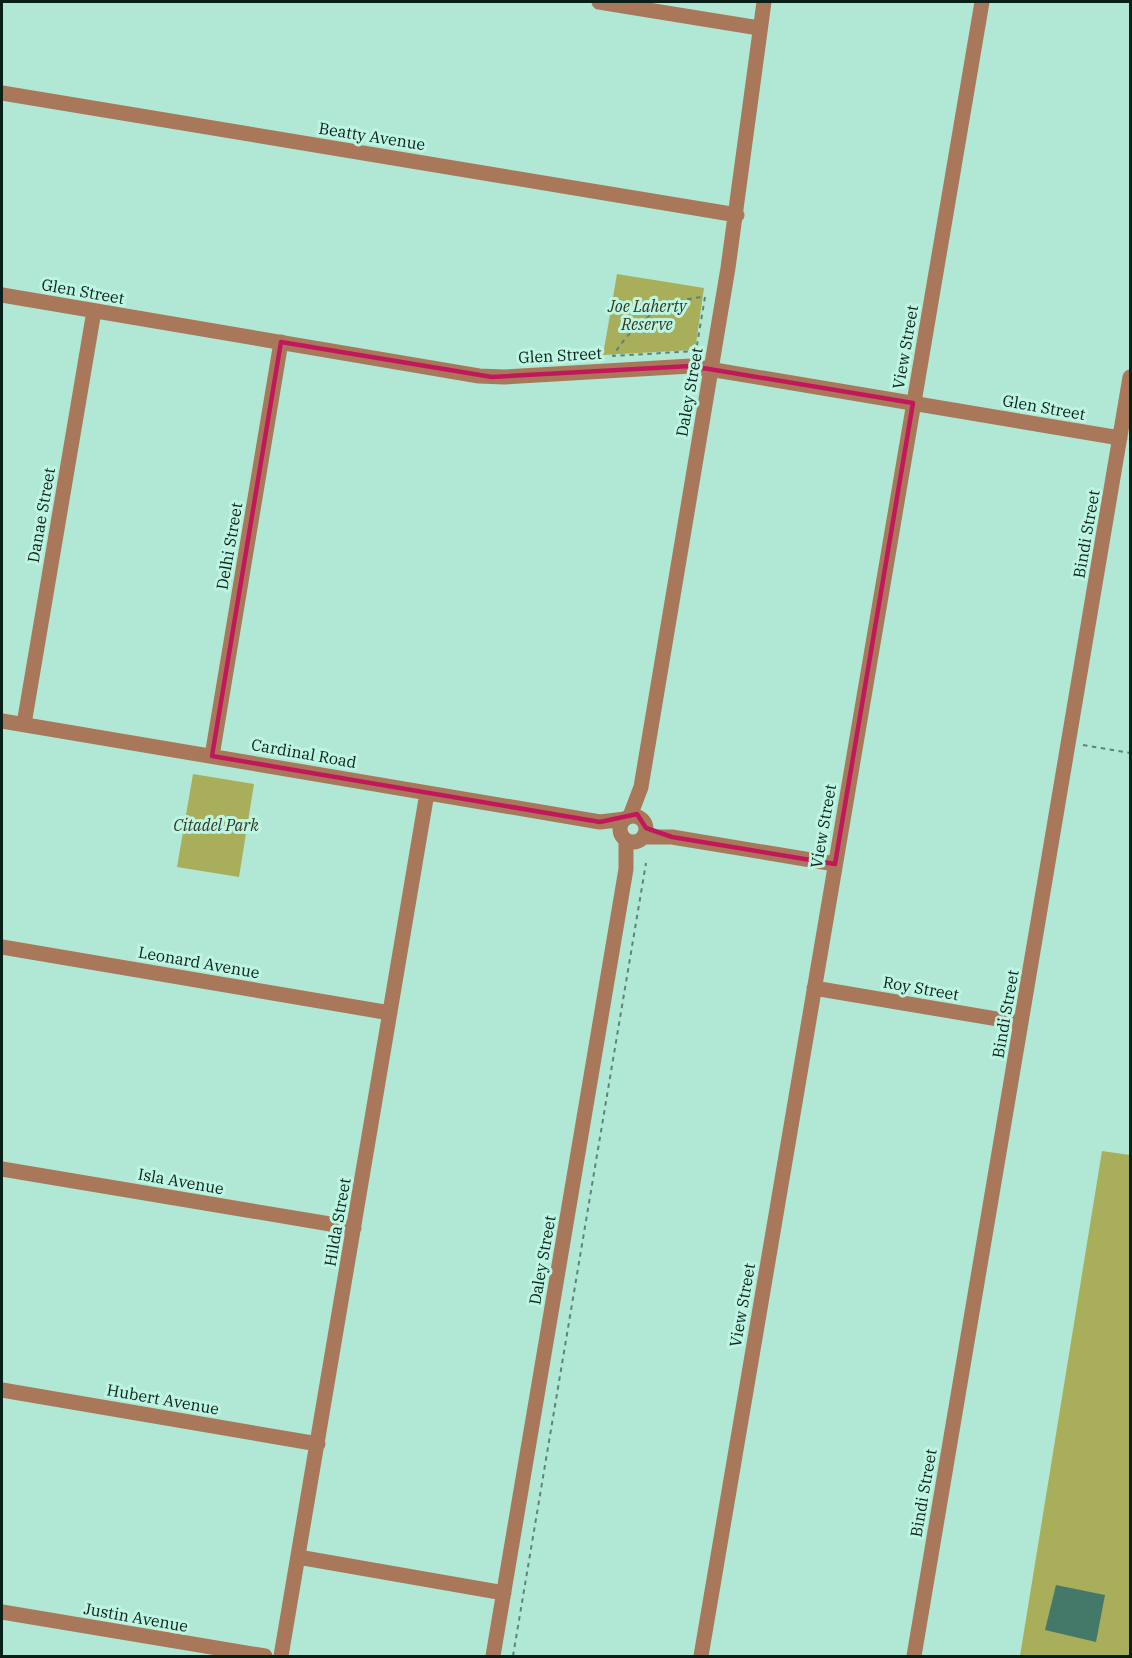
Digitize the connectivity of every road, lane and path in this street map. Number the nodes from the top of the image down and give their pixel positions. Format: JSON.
{"nodes":[{"id":1,"x":599,"y":2,"type":"edge"},
{"id":2,"x":764,"y":2,"type":"edge"},
{"id":3,"x":982,"y":2,"type":"edge"},
{"id":4,"x":759,"y":28,"type":"junction"},
{"id":5,"x":2,"y":93,"type":"edge"},
{"id":6,"x":737,"y":215,"type":"junction"},
{"id":7,"x":2,"y":295,"type":"edge"},
{"id":8,"x":705,"y":297,"type":"joint"},
{"id":9,"x":93,"y":311,"type":"junction"},
{"id":10,"x":282,"y":342,"type":"junction"},
{"id":11,"x":711,"y":368,"type":"junction"},
{"id":12,"x":1131,"y":376,"type":"edge"},
{"id":13,"x":913,"y":403,"type":"junction"},
{"id":14,"x":1120,"y":438,"type":"junction"},
{"id":15,"x":2,"y":721,"type":"edge"},
{"id":16,"x":24,"y":724,"type":"junction"},
{"id":17,"x":1069,"y":742,"type":"junction"},
{"id":18,"x":1131,"y":753,"type":"edge"},
{"id":19,"x":212,"y":756,"type":"junction"},
{"id":20,"x":427,"y":793,"type":"junction"},
{"id":21,"x":634,"y":829,"type":"junction"},
{"id":22,"x":646,"y":863,"type":"dead end"},
{"id":23,"x":835,"y":864,"type":"junction"},
{"id":24,"x":2,"y":947,"type":"edge"},
{"id":25,"x":814,"y":988,"type":"junction"},
{"id":26,"x":390,"y":1013,"type":"junction"},
{"id":27,"x":1021,"y":1023,"type":"junction"},
{"id":28,"x":2,"y":1169,"type":"edge"},
{"id":29,"x":354,"y":1228,"type":"junction"},
{"id":30,"x":2,"y":1390,"type":"edge"},
{"id":31,"x":318,"y":1443,"type":"junction"},
{"id":32,"x":298,"y":1557,"type":"junction"},
{"id":33,"x":504,"y":1593,"type":"junction"},
{"id":34,"x":2,"y":1612,"type":"edge"},
{"id":35,"x":265,"y":1656,"type":"edge"},
{"id":36,"x":281,"y":1656,"type":"edge"},
{"id":37,"x":493,"y":1656,"type":"edge"},
{"id":38,"x":513,"y":1656,"type":"edge"},
{"id":39,"x":701,"y":1656,"type":"edge"},
{"id":40,"x":914,"y":1656,"type":"edge"}],
"edges":[{"from":1,"to":4,"type":"street"},
{"from":2,"to":4,"type":"street","name":"Daley Street"},
{"from":3,"to":13,"type":"street","name":"View Street"},
{"from":4,"to":6,"type":"street","name":"Daley Street"},
{"from":5,"to":6,"type":"street","name":"Beatty Avenue"},
{"from":6,"to":11,"type":"street","name":"Daley Street"},
{"from":7,"to":9,"type":"street","name":"Glen Street"},
{"from":8,"to":8,"type":"path"},
{"from":9,"to":10,"type":"street","name":"Glen Street"},
{"from":9,"to":16,"type":"street","name":"Danae Street"},
{"from":10,"to":11,"type":"street","name":"Glen Street"},
{"from":10,"to":19,"type":"street","name":"Delhi Street"},
{"from":11,"to":13,"type":"street","name":"Glen Street"},
{"from":11,"to":21,"type":"street","name":"Daley Street"},
{"from":12,"to":14,"type":"street","name":"Bindi Street"},
{"from":13,"to":14,"type":"street","name":"Glen Street"},
{"from":13,"to":23,"type":"street","name":"View Street"},
{"from":14,"to":17,"type":"street","name":"Bindi Street"},
{"from":15,"to":16,"type":"street","name":"Cardinal Road"},
{"from":16,"to":19,"type":"street","name":"Cardinal Road"},
{"from":17,"to":18,"type":"path"},
{"from":17,"to":27,"type":"street","name":"Bindi Street"},
{"from":19,"to":20,"type":"street","name":"Cardinal Road"},
{"from":20,"to":21,"type":"street","name":"Cardinal Road"},
{"from":20,"to":26,"type":"street","name":"Hilda Street"},
{"from":21,"to":23,"type":"street","name":"Cardinal Road"},
{"from":21,"to":33,"type":"street","name":"Daley Street"},
{"from":22,"to":38,"type":"path"},
{"from":23,"to":25,"type":"street","name":"View Street"},
{"from":24,"to":26,"type":"street","name":"Leonard Avenue"},
{"from":25,"to":27,"type":"street","name":"Roy Street"},
{"from":25,"to":39,"type":"street","name":"View Street"},
{"from":26,"to":29,"type":"street","name":"Hilda Street"},
{"from":27,"to":40,"type":"street","name":"Bindi Street"},
{"from":28,"to":29,"type":"street","name":"Isla Avenue"},
{"from":29,"to":31,"type":"street","name":"Hilda Street"},
{"from":30,"to":31,"type":"street","name":"Hubert Avenue"},
{"from":31,"to":32,"type":"street","name":"Hilda Street"},
{"from":32,"to":33,"type":"street"},
{"from":32,"to":36,"type":"street","name":"Hilda Street"},
{"from":33,"to":37,"type":"street","name":"Daley Street"},
{"from":34,"to":35,"type":"street","name":"Justin Avenue"}]}
